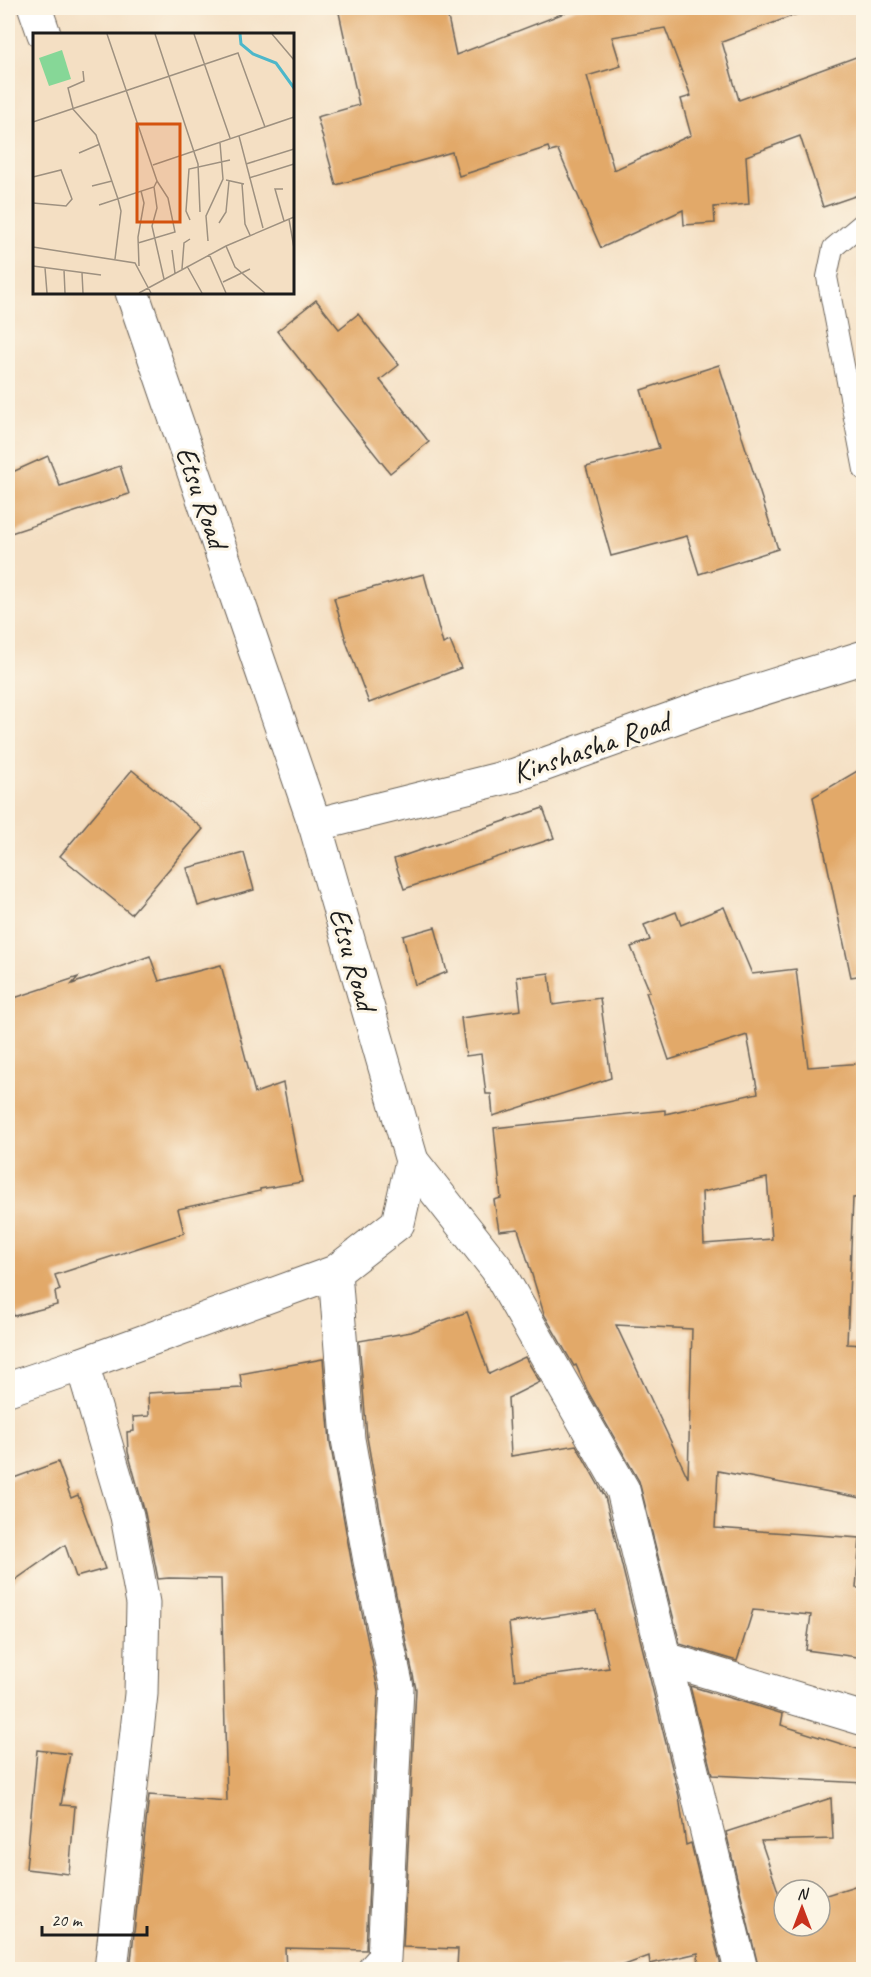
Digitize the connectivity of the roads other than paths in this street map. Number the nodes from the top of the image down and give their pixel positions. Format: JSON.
{"nodes":[{"id":1,"x":35,"y":8,"type":"edge"},
{"id":2,"x":44,"y":33,"type":"edge"},
{"id":3,"x":864,"y":222,"type":"edge"},
{"id":4,"x":133,"y":294,"type":"edge"},
{"id":5,"x":864,"y":470,"type":"edge"},
{"id":6,"x":864,"y":657,"type":"edge"},
{"id":7,"x":315,"y":825,"type":"junction"},
{"id":8,"x":412,"y":1161,"type":"junction"},
{"id":9,"x":335,"y":1272,"type":"junction"},
{"id":10,"x":82,"y":1364,"type":"junction"},
{"id":11,"x":8,"y":1389,"type":"edge"},
{"id":12,"x":666,"y":1659,"type":"junction"},
{"id":13,"x":864,"y":1719,"type":"edge"},
{"id":14,"x":111,"y":1970,"type":"edge"},
{"id":15,"x":374,"y":1970,"type":"edge"},
{"id":16,"x":741,"y":1970,"type":"edge"}],
"edges":[{"from":1,"to":2,"type":"street"},
{"from":3,"to":5,"type":"lane"},
{"from":4,"to":7,"type":"street","name":"Etsu Road"},
{"from":6,"to":7,"type":"street","name":"Kinshasha Road"},
{"from":7,"to":8,"type":"street","name":"Etsu Road"},
{"from":8,"to":9,"type":"street","name":"Etsu Road"},
{"from":8,"to":12,"type":"street"},
{"from":9,"to":10,"type":"street","name":"Etsu Road"},
{"from":9,"to":15,"type":"street"},
{"from":10,"to":11,"type":"street","name":"Etsu Road"},
{"from":10,"to":14,"type":"street"},
{"from":12,"to":13,"type":"street"},
{"from":12,"to":16,"type":"street"}]}
